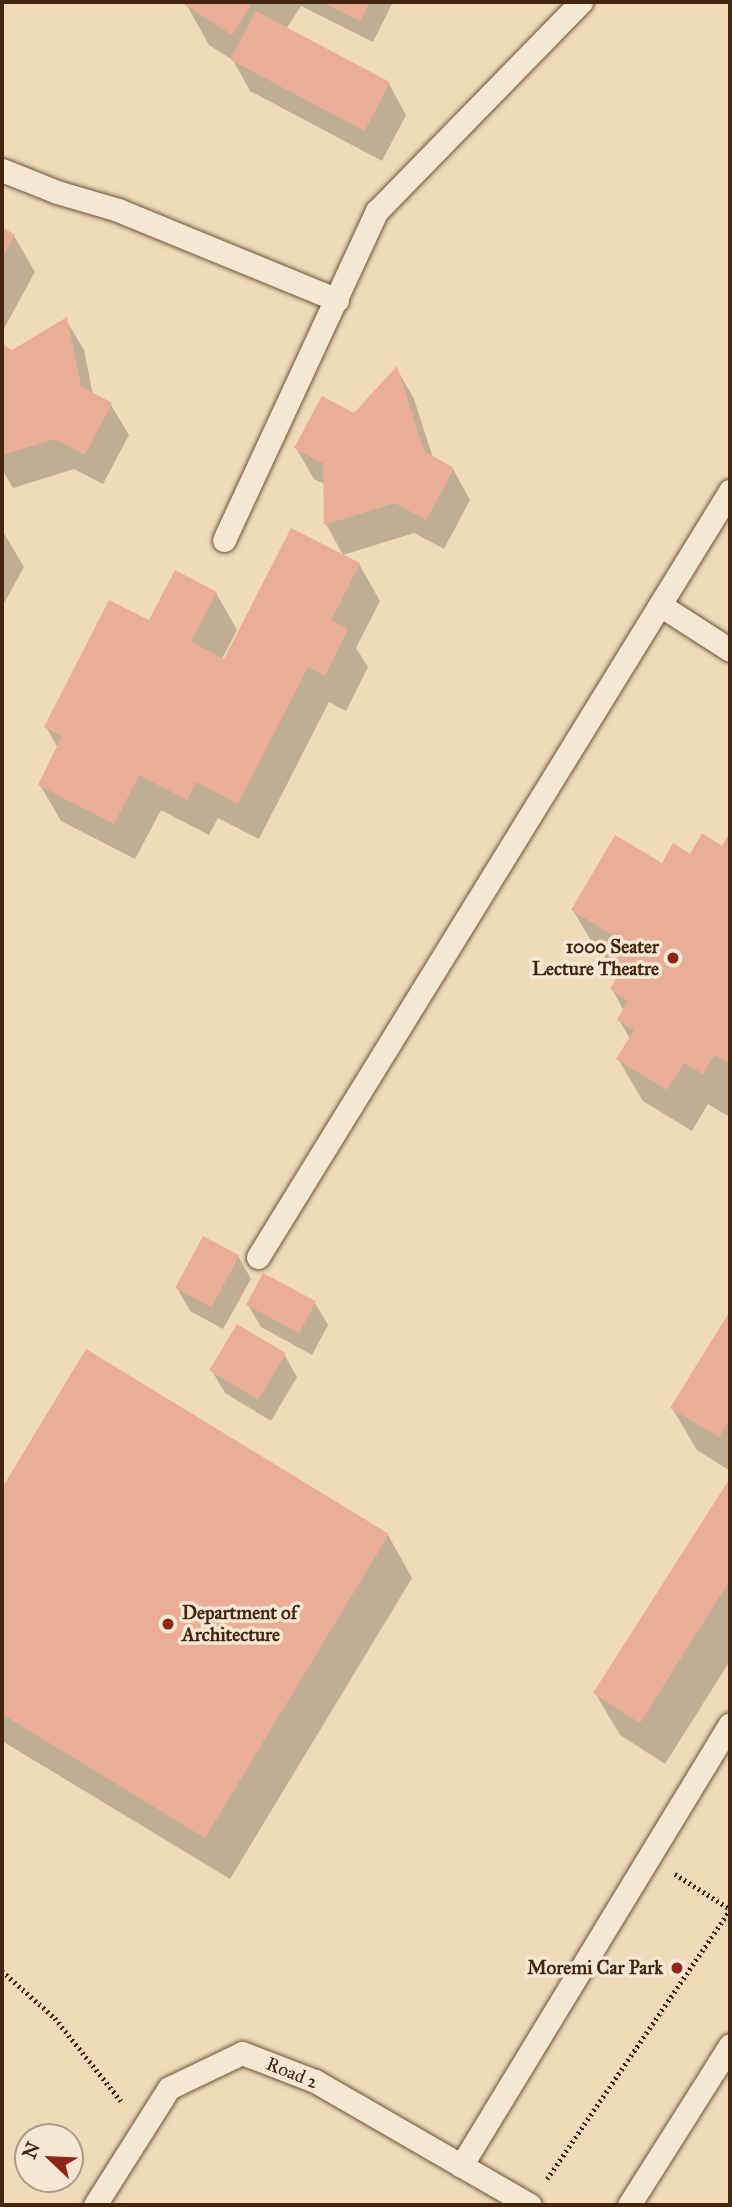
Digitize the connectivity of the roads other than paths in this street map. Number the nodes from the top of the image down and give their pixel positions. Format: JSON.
{"nodes":[{"id":1,"x":581,"y":2,"type":"edge"},
{"id":2,"x":2,"y":170,"type":"edge"},
{"id":3,"x":337,"y":300,"type":"junction"},
{"id":4,"x":730,"y":491,"type":"edge"},
{"id":5,"x":224,"y":540,"type":"dead end"},
{"id":6,"x":660,"y":605,"type":"junction"},
{"id":7,"x":730,"y":650,"type":"edge"},
{"id":8,"x":258,"y":1257,"type":"dead end"},
{"id":9,"x":730,"y":1724,"type":"edge"},
{"id":10,"x":730,"y":2045,"type":"edge"},
{"id":11,"x":461,"y":2166,"type":"junction"},
{"id":12,"x":95,"y":2205,"type":"edge"},
{"id":13,"x":530,"y":2205,"type":"edge"},
{"id":14,"x":629,"y":2205,"type":"edge"}],
"edges":[{"from":1,"to":3,"type":"lane"},
{"from":2,"to":3,"type":"lane"},
{"from":3,"to":5,"type":"lane"},
{"from":4,"to":6,"type":"lane"},
{"from":6,"to":7,"type":"lane"},
{"from":6,"to":8,"type":"lane"},
{"from":9,"to":11,"type":"lane"},
{"from":10,"to":14,"type":"lane"},
{"from":11,"to":12,"type":"lane","name":"Road 2"},
{"from":11,"to":13,"type":"lane","name":"Road 2"}]}
